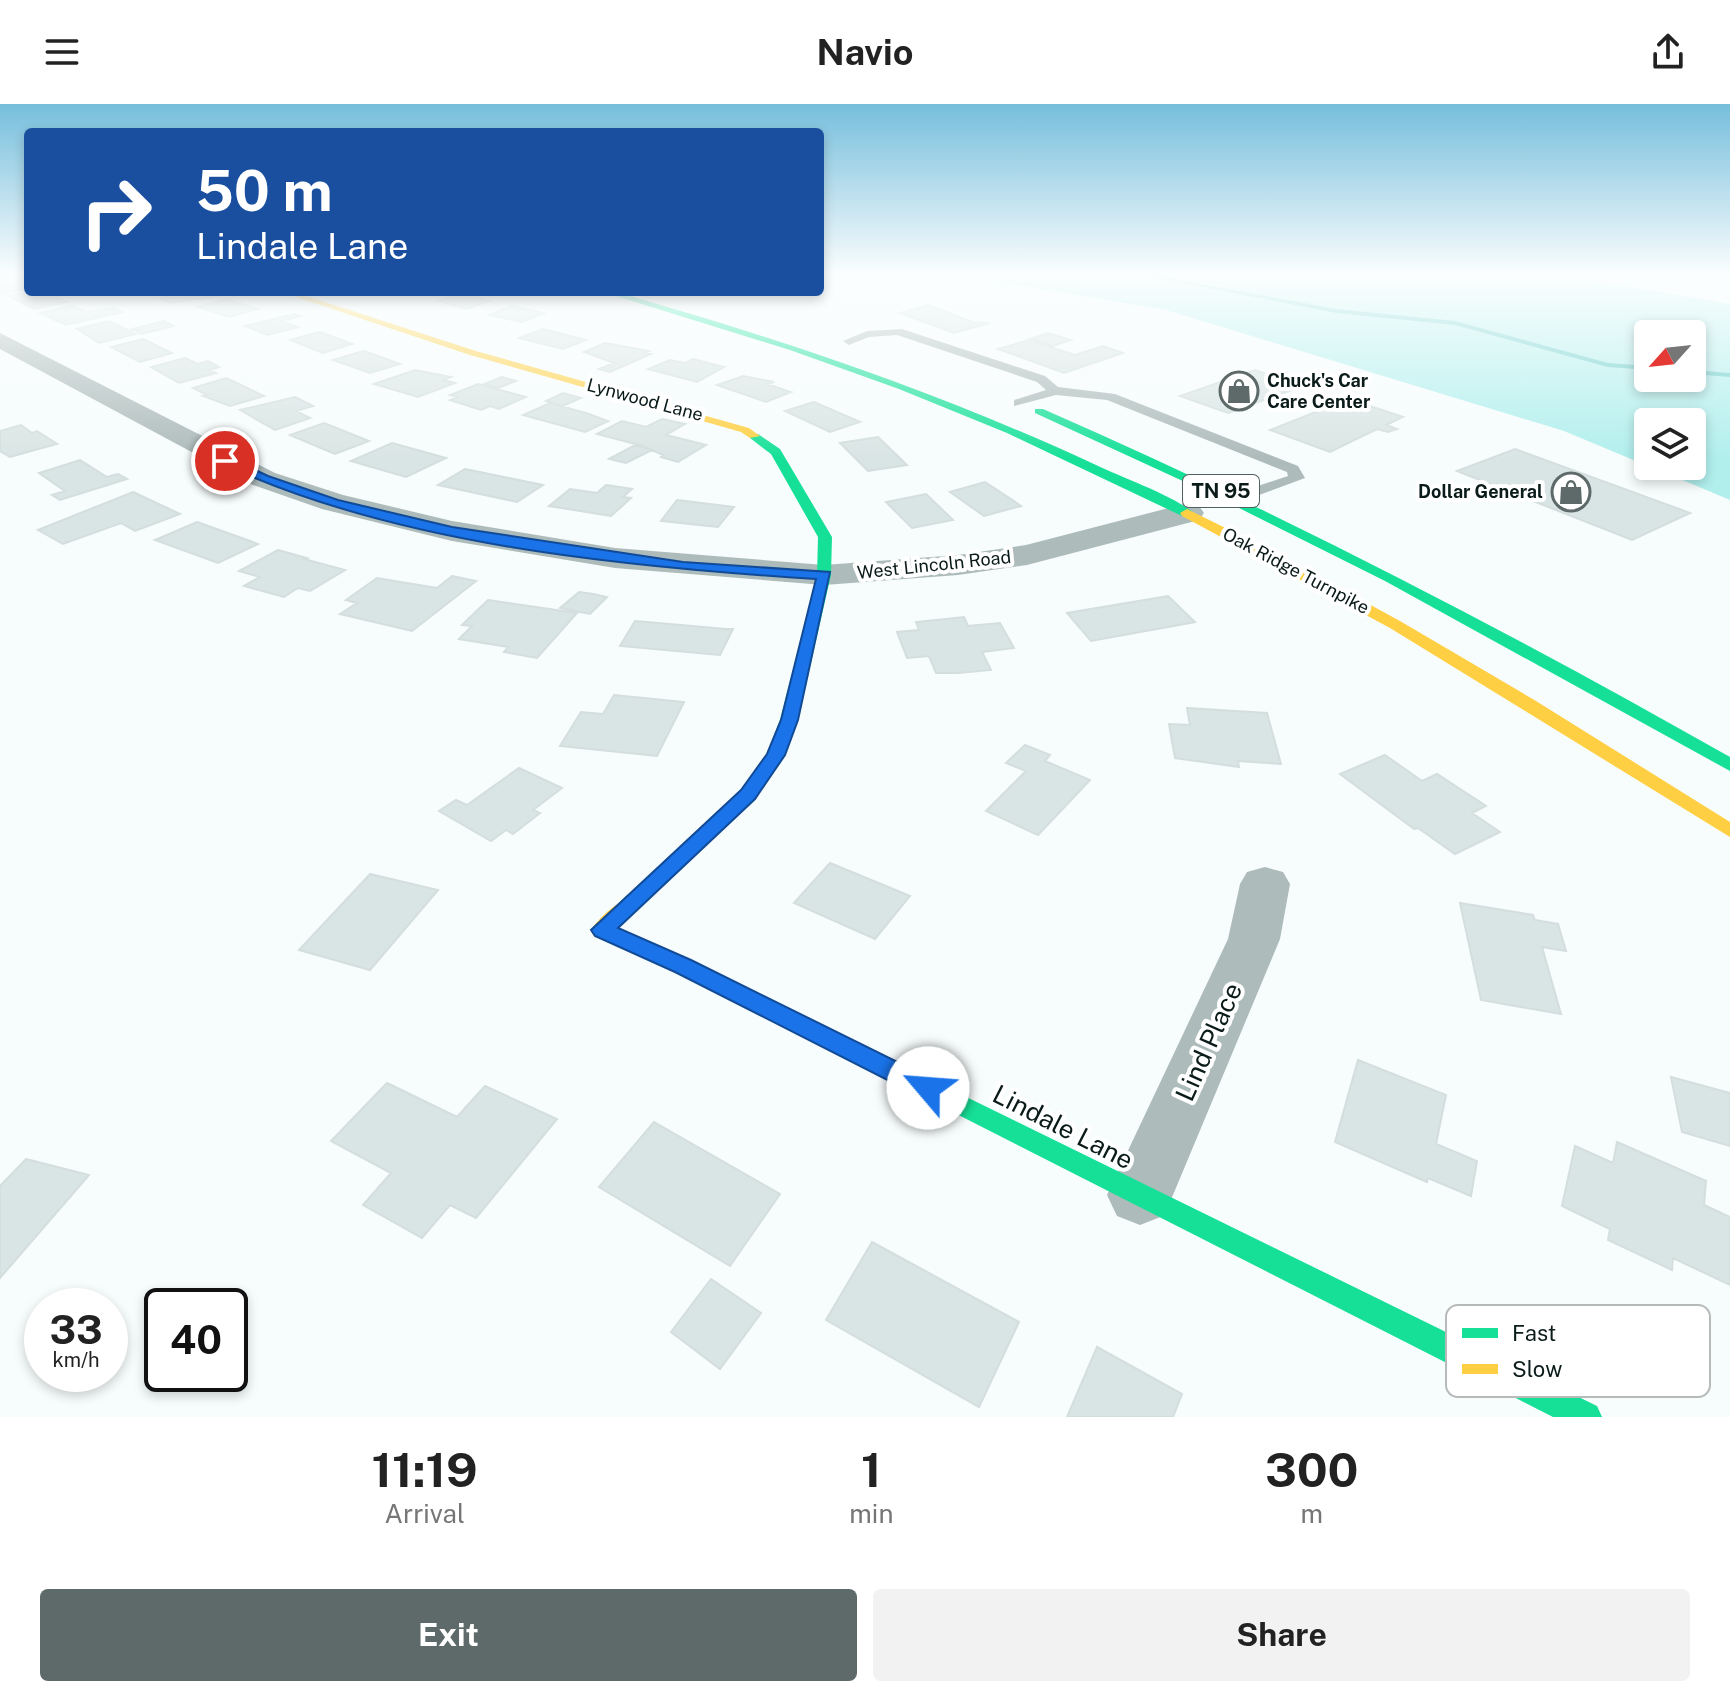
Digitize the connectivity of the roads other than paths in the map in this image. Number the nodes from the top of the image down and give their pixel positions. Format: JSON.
{"nodes":[{"id":1,"x":421,"y":336,"type":"edge"},
{"id":2,"x":761,"y":336,"type":"edge"},
{"id":3,"x":857,"y":336,"type":"edge"},
{"id":4,"x":918,"y":336,"type":"edge"},
{"id":5,"x":843,"y":339,"type":"joint"},
{"id":6,"x":0,"y":340,"type":"edge"},
{"id":7,"x":879,"y":351,"type":"dead end"},
{"id":8,"x":1055,"y":391,"type":"junction"},
{"id":9,"x":1013,"y":400,"type":"joint"},
{"id":10,"x":1237,"y":498,"type":"junction"},
{"id":11,"x":1188,"y":513,"type":"junction"},
{"id":12,"x":824,"y":575,"type":"junction"},
{"id":13,"x":1730,"y":765,"type":"edge"},
{"id":14,"x":1730,"y":831,"type":"edge"},
{"id":15,"x":1265,"y":884,"type":"dead end"},
{"id":16,"x":1140,"y":1195,"type":"junction"},
{"id":17,"x":1446,"y":1347,"type":"edge"},
{"id":18,"x":1546,"y":1397,"type":"edge"},
{"id":19,"x":1586,"y":1417,"type":"edge"}],
"edges":[{"from":1,"to":12,"type":"main road","name":"Lynwood Lane"},
{"from":2,"to":11,"type":"main road","name":"Oak Ridge Turnpike","number":"TN 95"},
{"from":3,"to":5,"type":"lane"},
{"from":4,"to":8,"type":"lane"},
{"from":5,"to":7,"type":"main road"},
{"from":6,"to":12,"type":"street","name":"West Lincoln Road"},
{"from":8,"to":9,"type":"lane"},
{"from":8,"to":10,"type":"lane"},
{"from":9,"to":10,"type":"main road","name":"Oak Ridge Turnpike","number":"TN 95"},
{"from":10,"to":11,"type":"main road"},
{"from":10,"to":13,"type":"main road","name":"Oak Ridge Turnpike","number":"TN 95"},
{"from":11,"to":12,"type":"street","name":"West Lincoln Road"},
{"from":11,"to":14,"type":"main road","name":"Oak Ridge Turnpike","number":"TN 95"},
{"from":12,"to":16,"type":"main road","name":"Lindale Lane"},
{"from":15,"to":16,"type":"street","name":"Lind Place"},
{"from":16,"to":17,"type":"main road","name":"Lindale Lane"},
{"from":18,"to":19,"type":"main road","name":"Lindale Lane"}]}
